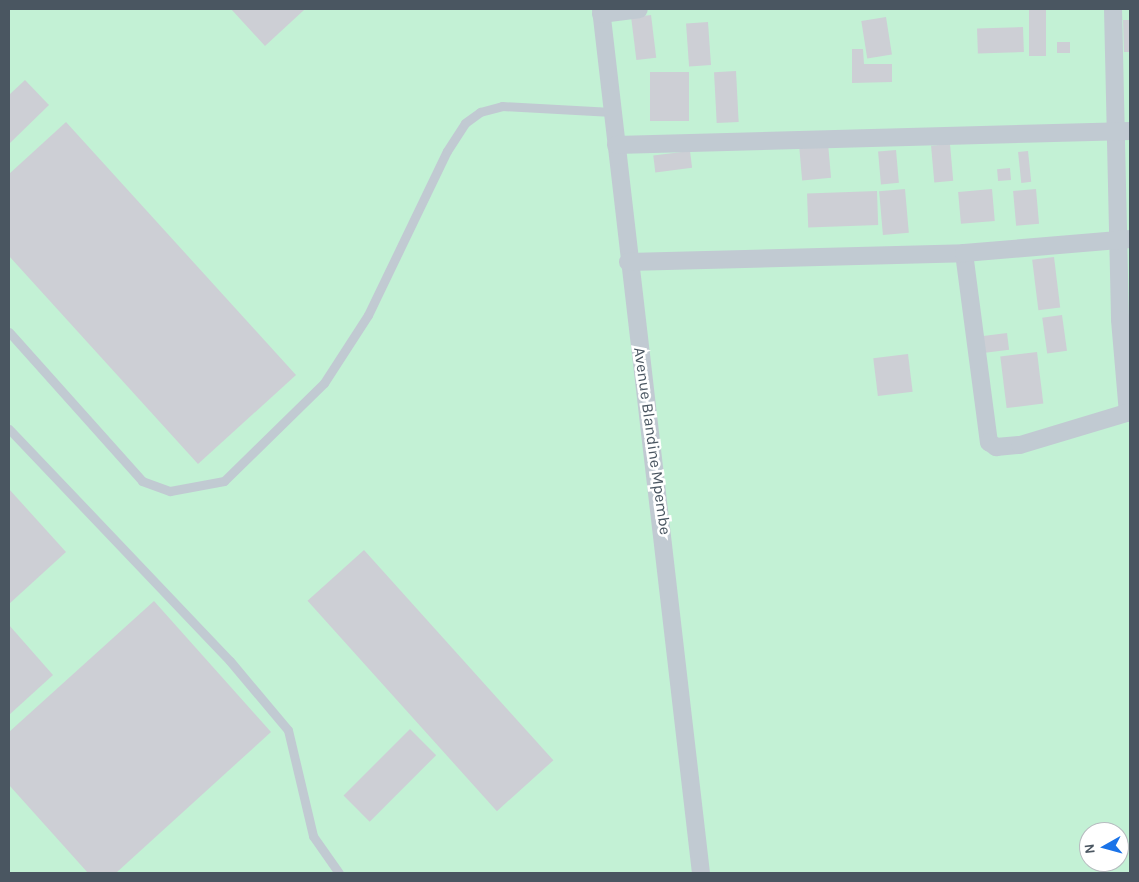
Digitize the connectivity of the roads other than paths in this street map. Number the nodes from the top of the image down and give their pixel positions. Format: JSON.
{"nodes":[{"id":1,"x":639,"y":9,"type":"edge"},
{"id":2,"x":1112,"y":9,"type":"edge"},
{"id":3,"x":601,"y":11,"type":"edge"},
{"id":4,"x":612,"y":112,"type":"junction"},
{"id":5,"x":1124,"y":132,"type":"edge"},
{"id":6,"x":616,"y":145,"type":"junction"},
{"id":7,"x":1124,"y":239,"type":"edge"},
{"id":8,"x":964,"y":253,"type":"junction"},
{"id":9,"x":628,"y":262,"type":"junction"},
{"id":10,"x":9,"y":332,"type":"edge"},
{"id":11,"x":1129,"y":412,"type":"edge"},
{"id":12,"x":9,"y":430,"type":"edge"},
{"id":13,"x":339,"y":873,"type":"edge"},
{"id":14,"x":701,"y":873,"type":"edge"}],
"edges":[{"from":1,"to":3,"type":"street"},
{"from":2,"to":5,"type":"street"},
{"from":3,"to":4,"type":"street","name":"Avenue Blandine Mpembe"},
{"from":4,"to":6,"type":"street","name":"Avenue Blandine Mpembe"},
{"from":4,"to":10,"type":"lane"},
{"from":5,"to":6,"type":"street"},
{"from":5,"to":7,"type":"street"},
{"from":6,"to":9,"type":"street","name":"Avenue Blandine Mpembe"},
{"from":7,"to":8,"type":"street"},
{"from":7,"to":11,"type":"street"},
{"from":8,"to":9,"type":"street"},
{"from":8,"to":11,"type":"street"},
{"from":9,"to":14,"type":"street","name":"Avenue Blandine Mpembe"},
{"from":12,"to":13,"type":"lane"}]}
